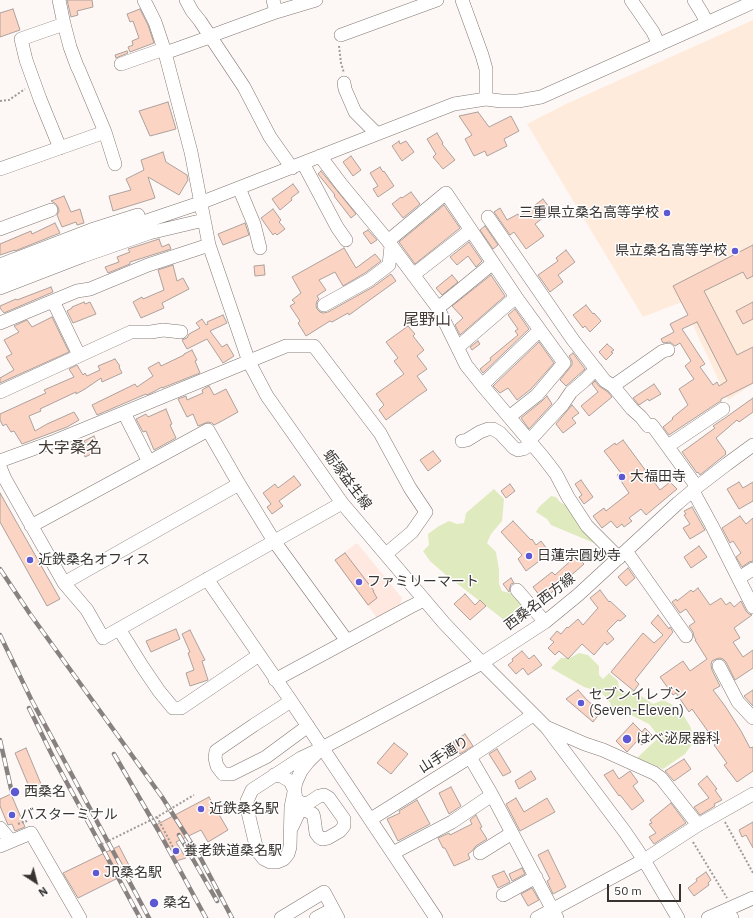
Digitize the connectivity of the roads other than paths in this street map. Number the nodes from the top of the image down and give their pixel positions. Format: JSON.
{"nodes":[{"id":1,"x":59,"y":0,"type":"edge"},
{"id":2,"x":144,"y":0,"type":"edge"},
{"id":3,"x":186,"y":0,"type":"edge"},
{"id":4,"x":316,"y":0,"type":"edge"},
{"id":5,"x":437,"y":0,"type":"edge"},
{"id":6,"x":462,"y":0,"type":"edge"},
{"id":7,"x":631,"y":0,"type":"edge"},
{"id":8,"x":694,"y":0,"type":"edge"},
{"id":9,"x":753,"y":2,"type":"edge"},
{"id":10,"x":275,"y":6,"type":"edge"},
{"id":11,"x":64,"y":24,"type":"junction"},
{"id":12,"x":707,"y":24,"type":"junction"},
{"id":13,"x":341,"y":35,"type":"road end"},
{"id":14,"x":210,"y":37,"type":"junction"},
{"id":15,"x":659,"y":45,"type":"junction"},
{"id":16,"x":165,"y":51,"type":"junction"},
{"id":17,"x":121,"y":64,"type":"dead end"},
{"id":18,"x":344,"y":83,"type":"road end"},
{"id":19,"x":486,"y":99,"type":"junction"},
{"id":20,"x":104,"y":132,"type":"junction"},
{"id":21,"x":377,"y":134,"type":"junction"},
{"id":22,"x":60,"y":148,"type":"junction"},
{"id":23,"x":320,"y":156,"type":"junction"},
{"id":24,"x":115,"y":164,"type":"dead end"},
{"id":25,"x":297,"y":166,"type":"junction"},
{"id":26,"x":0,"y":168,"type":"edge"},
{"id":27,"x":239,"y":188,"type":"junction"},
{"id":28,"x":200,"y":200,"type":"junction"},
{"id":29,"x":51,"y":210,"type":"dead end"},
{"id":30,"x":488,"y":217,"type":"dead end"},
{"id":31,"x":204,"y":220,"type":"junction"},
{"id":32,"x":0,"y":229,"type":"edge"},
{"id":33,"x":470,"y":230,"type":"junction"},
{"id":34,"x":346,"y":240,"type":"dead end"},
{"id":35,"x":389,"y":244,"type":"junction"},
{"id":36,"x":209,"y":245,"type":"junction"},
{"id":37,"x":260,"y":248,"type":"dead end"},
{"id":38,"x":494,"y":263,"type":"junction"},
{"id":39,"x":0,"y":265,"type":"edge"},
{"id":40,"x":414,"y":275,"type":"junction"},
{"id":41,"x":0,"y":277,"type":"edge"},
{"id":42,"x":0,"y":288,"type":"edge"},
{"id":43,"x":516,"y":297,"type":"junction"},
{"id":44,"x":53,"y":301,"type":"junction"},
{"id":45,"x":324,"y":305,"type":"dead end"},
{"id":46,"x":438,"y":308,"type":"junction"},
{"id":47,"x":0,"y":323,"type":"edge"},
{"id":48,"x":540,"y":330,"type":"junction"},
{"id":49,"x":181,"y":332,"type":"dead end"},
{"id":50,"x":458,"y":347,"type":"junction"},
{"id":51,"x":668,"y":350,"type":"dead end"},
{"id":52,"x":79,"y":355,"type":"junction"},
{"id":53,"x":249,"y":362,"type":"junction"},
{"id":54,"x":596,"y":369,"type":"junction"},
{"id":55,"x":482,"y":385,"type":"junction"},
{"id":56,"x":613,"y":386,"type":"junction"},
{"id":57,"x":0,"y":392,"type":"edge"},
{"id":58,"x":723,"y":408,"type":"dead end"},
{"id":59,"x":124,"y":413,"type":"junction"},
{"id":60,"x":509,"y":417,"type":"junction"},
{"id":61,"x":462,"y":441,"type":"dead end"},
{"id":62,"x":531,"y":442,"type":"junction"},
{"id":63,"x":753,"y":445,"type":"edge"},
{"id":64,"x":668,"y":446,"type":"junction"},
{"id":65,"x":0,"y":461,"type":"edge"},
{"id":66,"x":149,"y":462,"type":"junction"},
{"id":67,"x":0,"y":467,"type":"edge"},
{"id":68,"x":239,"y":484,"type":"junction"},
{"id":69,"x":695,"y":489,"type":"junction"},
{"id":70,"x":342,"y":503,"type":"junction"},
{"id":71,"x":31,"y":526,"type":"junction"},
{"id":72,"x":274,"y":541,"type":"junction"},
{"id":73,"x":386,"y":554,"type":"junction"},
{"id":74,"x":623,"y":555,"type":"junction"},
{"id":75,"x":753,"y":569,"type":"edge"},
{"id":76,"x":739,"y":578,"type":"junction"},
{"id":77,"x":207,"y":579,"type":"junction"},
{"id":78,"x":64,"y":583,"type":"junction"},
{"id":79,"x":517,"y":590,"type":"dead end"},
{"id":80,"x":424,"y":600,"type":"junction"},
{"id":81,"x":753,"y":607,"type":"edge"},
{"id":82,"x":545,"y":622,"type":"junction"},
{"id":83,"x":120,"y":629,"type":"junction"},
{"id":84,"x":686,"y":636,"type":"dead end"},
{"id":85,"x":347,"y":640,"type":"junction"},
{"id":86,"x":259,"y":655,"type":"junction"},
{"id":87,"x":482,"y":663,"type":"junction"},
{"id":88,"x":719,"y":666,"type":"dead end"},
{"id":89,"x":275,"y":680,"type":"junction"},
{"id":90,"x":291,"y":701,"type":"junction"},
{"id":91,"x":534,"y":715,"type":"junction"},
{"id":92,"x":753,"y":718,"type":"edge"},
{"id":93,"x":308,"y":726,"type":"junction"},
{"id":94,"x":547,"y":728,"type":"junction"},
{"id":95,"x":322,"y":748,"type":"junction"},
{"id":96,"x":470,"y":757,"type":"junction"},
{"id":97,"x":274,"y":775,"type":"junction"},
{"id":98,"x":294,"y":789,"type":"junction"},
{"id":99,"x":753,"y":794,"type":"edge"},
{"id":100,"x":492,"y":795,"type":"junction"},
{"id":101,"x":370,"y":820,"type":"junction"},
{"id":102,"x":0,"y":828,"type":"edge"},
{"id":103,"x":693,"y":829,"type":"junction"},
{"id":104,"x":291,"y":830,"type":"junction"},
{"id":105,"x":512,"y":833,"type":"junction"},
{"id":106,"x":6,"y":844,"type":"edge"},
{"id":107,"x":393,"y":853,"type":"junction"},
{"id":108,"x":480,"y":853,"type":"dead end"},
{"id":109,"x":644,"y":860,"type":"junction"},
{"id":110,"x":536,"y":877,"type":"junction"},
{"id":111,"x":503,"y":895,"type":"dead end"},
{"id":112,"x":753,"y":898,"type":"edge"},
{"id":113,"x":730,"y":912,"type":"edge"},
{"id":114,"x":335,"y":913,"type":"edge"},
{"id":115,"x":555,"y":914,"type":"edge"},
{"id":116,"x":80,"y":918,"type":"edge"},
{"id":117,"x":280,"y":918,"type":"edge"},
{"id":118,"x":316,"y":918,"type":"edge"},
{"id":119,"x":436,"y":918,"type":"edge"},
{"id":120,"x":537,"y":918,"type":"edge"},
{"id":121,"x":678,"y":918,"type":"edge"},
{"id":122,"x":708,"y":918,"type":"edge"}],
"edges":[{"from":1,"to":11,"type":"street"},
{"from":2,"to":16,"type":"street","name":"蛎塚益生線"},
{"from":3,"to":14,"type":"street"},
{"from":4,"to":10,"type":"street"},
{"from":5,"to":13,"type":"street"},
{"from":6,"to":19,"type":"street"},
{"from":7,"to":15,"type":"street"},
{"from":8,"to":12,"type":"street"},
{"from":9,"to":12,"type":"street"},
{"from":10,"to":14,"type":"street"},
{"from":11,"to":20,"type":"street"},
{"from":11,"to":22,"type":"street"},
{"from":12,"to":15,"type":"street"},
{"from":14,"to":16,"type":"street"},
{"from":14,"to":25,"type":"street"},
{"from":15,"to":19,"type":"street"},
{"from":16,"to":17,"type":"street"},
{"from":16,"to":28,"type":"street","name":"蛎塚益生線"},
{"from":18,"to":21,"type":"street"},
{"from":19,"to":21,"type":"street"},
{"from":20,"to":22,"type":"street"},
{"from":20,"to":24,"type":"street"},
{"from":21,"to":23,"type":"street"},
{"from":22,"to":26,"type":"street"},
{"from":23,"to":25,"type":"street"},
{"from":23,"to":35,"type":"street"},
{"from":25,"to":27,"type":"street"},
{"from":25,"to":34,"type":"street"},
{"from":27,"to":28,"type":"street"},
{"from":27,"to":37,"type":"street"},
{"from":28,"to":31,"type":"street","name":"蛎塚益生線"},
{"from":28,"to":39,"type":"street"},
{"from":28,"to":41,"type":"street"},
{"from":29,"to":32,"type":"street"},
{"from":30,"to":54,"type":"street"},
{"from":31,"to":36,"type":"street","name":"蛎塚益生線"},
{"from":31,"to":42,"type":"street"},
{"from":33,"to":35,"type":"street"},
{"from":33,"to":38,"type":"street"},
{"from":33,"to":40,"type":"street"},
{"from":35,"to":40,"type":"street"},
{"from":35,"to":45,"type":"street"},
{"from":36,"to":44,"type":"street"},
{"from":36,"to":53,"type":"street","name":"蛎塚益生線"},
{"from":38,"to":43,"type":"street"},
{"from":38,"to":46,"type":"street"},
{"from":40,"to":46,"type":"street"},
{"from":43,"to":48,"type":"street"},
{"from":43,"to":50,"type":"street"},
{"from":44,"to":47,"type":"street"},
{"from":44,"to":52,"type":"street"},
{"from":46,"to":50,"type":"street"},
{"from":48,"to":55,"type":"street"},
{"from":48,"to":60,"type":"street"},
{"from":49,"to":52,"type":"street"},
{"from":50,"to":55,"type":"street"},
{"from":51,"to":56,"type":"street"},
{"from":52,"to":57,"type":"street"},
{"from":53,"to":59,"type":"street"},
{"from":53,"to":70,"type":"street","name":"蛎塚益生線"},
{"from":53,"to":73,"type":"street"},
{"from":54,"to":56,"type":"street"},
{"from":54,"to":62,"type":"street"},
{"from":55,"to":60,"type":"street"},
{"from":56,"to":64,"type":"street"},
{"from":58,"to":64,"type":"street"},
{"from":59,"to":65,"type":"street"},
{"from":59,"to":66,"type":"street"},
{"from":60,"to":62,"type":"street"},
{"from":61,"to":62,"type":"street"},
{"from":62,"to":74,"type":"street"},
{"from":63,"to":69,"type":"street","name":"西桑名西方線"},
{"from":64,"to":69,"type":"street"},
{"from":66,"to":68,"type":"street"},
{"from":66,"to":71,"type":"street"},
{"from":67,"to":71,"type":"street"},
{"from":68,"to":72,"type":"street"},
{"from":68,"to":78,"type":"street"},
{"from":69,"to":74,"type":"street","name":"西桑名西方線"},
{"from":69,"to":76,"type":"street"},
{"from":70,"to":72,"type":"street"},
{"from":70,"to":73,"type":"street","name":"蛎塚益生線"},
{"from":71,"to":78,"type":"street"},
{"from":72,"to":77,"type":"street"},
{"from":72,"to":85,"type":"street"},
{"from":73,"to":80,"type":"street","name":"蛎塚益生線"},
{"from":74,"to":82,"type":"street","name":"西桑名西方線"},
{"from":74,"to":84,"type":"street"},
{"from":75,"to":76,"type":"street"},
{"from":76,"to":81,"type":"street"},
{"from":77,"to":83,"type":"street"},
{"from":77,"to":86,"type":"street"},
{"from":78,"to":83,"type":"street"},
{"from":79,"to":82,"type":"street"},
{"from":80,"to":85,"type":"street"},
{"from":80,"to":87,"type":"street","name":"蛎塚益生線"},
{"from":82,"to":87,"type":"street","name":"西桑名西方線"},
{"from":83,"to":86,"type":"street"},
{"from":85,"to":89,"type":"street"},
{"from":86,"to":89,"type":"street"},
{"from":87,"to":91,"type":"street","name":"蛎塚益生線"},
{"from":87,"to":95,"type":"street","name":"西桑名西方線"},
{"from":88,"to":92,"type":"street"},
{"from":89,"to":90,"type":"street"},
{"from":90,"to":93,"type":"street"},
{"from":90,"to":93,"type":"street"},
{"from":91,"to":94,"type":"street","name":"蛎塚益生線"},
{"from":91,"to":96,"type":"street","name":"山手通り"},
{"from":93,"to":95,"type":"street"},
{"from":94,"to":103,"type":"street"},
{"from":94,"to":109,"type":"street"},
{"from":95,"to":97,"type":"street"},
{"from":95,"to":98,"type":"street"},
{"from":95,"to":101,"type":"street"},
{"from":96,"to":100,"type":"street"},
{"from":96,"to":101,"type":"street","name":"山手通り"},
{"from":97,"to":98,"type":"street"},
{"from":97,"to":104,"type":"street"},
{"from":98,"to":104,"type":"street"},
{"from":98,"to":104,"type":"street"},
{"from":99,"to":103,"type":"street"},
{"from":100,"to":105,"type":"street"},
{"from":100,"to":107,"type":"street"},
{"from":101,"to":107,"type":"street"},
{"from":102,"to":106,"type":"street"},
{"from":103,"to":109,"type":"street"},
{"from":105,"to":108,"type":"street"},
{"from":105,"to":110,"type":"street"},
{"from":106,"to":116,"type":"street"},
{"from":107,"to":119,"type":"street"},
{"from":109,"to":115,"type":"street"},
{"from":109,"to":121,"type":"street"},
{"from":110,"to":111,"type":"street"},
{"from":110,"to":115,"type":"street"},
{"from":112,"to":113,"type":"street"},
{"from":113,"to":122,"type":"street"},
{"from":114,"to":117,"type":"street"},
{"from":114,"to":118,"type":"street"},
{"from":115,"to":120,"type":"street"}]}
